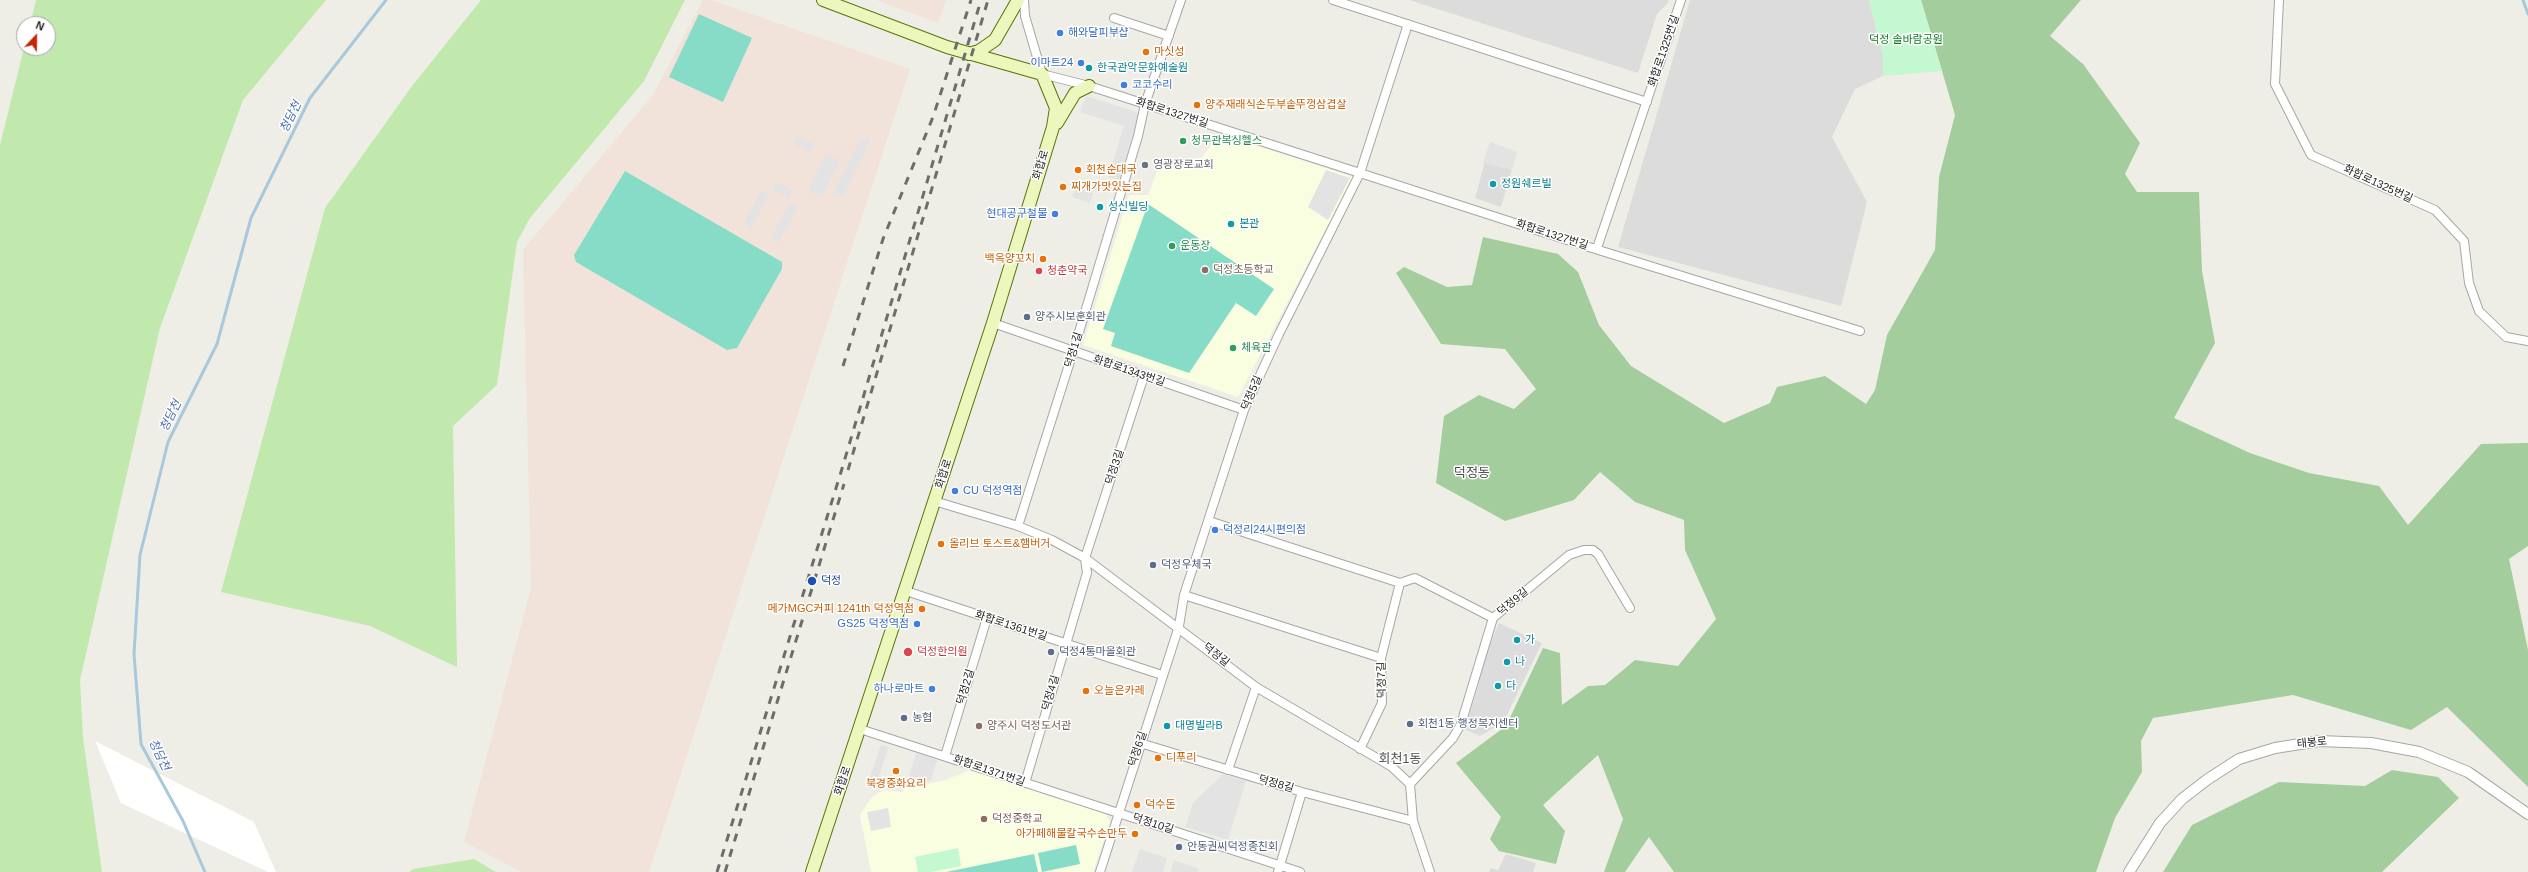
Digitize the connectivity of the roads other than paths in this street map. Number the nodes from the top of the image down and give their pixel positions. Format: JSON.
{"nodes":[{"id":1,"x":823,"y":0,"type":"edge"},
{"id":2,"x":1018,"y":0,"type":"edge"},
{"id":3,"x":1024,"y":0,"type":"edge"},
{"id":4,"x":1181,"y":0,"type":"edge"},
{"id":5,"x":1333,"y":0,"type":"edge"},
{"id":6,"x":1681,"y":0,"type":"edge"},
{"id":7,"x":2278,"y":0,"type":"edge"},
{"id":8,"x":1114,"y":18,"type":"dead end"},
{"id":9,"x":1408,"y":24,"type":"junction"},
{"id":10,"x":1169,"y":36,"type":"junction"},
{"id":11,"x":969,"y":54,"type":"junction"},
{"id":12,"x":1042,"y":74,"type":"junction"},
{"id":13,"x":1089,"y":86,"type":"junction"},
{"id":14,"x":1647,"y":102,"type":"junction"},
{"id":15,"x":1145,"y":104,"type":"junction"},
{"id":16,"x":1050,"y":134,"type":"junction"},
{"id":17,"x":1360,"y":173,"type":"junction"},
{"id":18,"x":1592,"y":248,"type":"junction"},
{"id":19,"x":992,"y":323,"type":"junction"},
{"id":20,"x":1860,"y":331,"type":"dead end"},
{"id":21,"x":2528,"y":341,"type":"edge"},
{"id":22,"x":1073,"y":352,"type":"junction"},
{"id":23,"x":1144,"y":376,"type":"junction"},
{"id":24,"x":1244,"y":410,"type":"junction"},
{"id":25,"x":934,"y":501,"type":"junction"},
{"id":26,"x":1209,"y":521,"type":"junction"},
{"id":27,"x":1018,"y":526,"type":"junction"},
{"id":28,"x":1085,"y":558,"type":"junction"},
{"id":29,"x":1400,"y":583,"type":"junction"},
{"id":30,"x":906,"y":591,"type":"junction"},
{"id":31,"x":1184,"y":595,"type":"junction"},
{"id":32,"x":1630,"y":608,"type":"dead end"},
{"id":33,"x":987,"y":618,"type":"junction"},
{"id":34,"x":1493,"y":618,"type":"junction"},
{"id":35,"x":1179,"y":626,"type":"junction"},
{"id":36,"x":1065,"y":644,"type":"junction"},
{"id":37,"x":1381,"y":658,"type":"junction"},
{"id":38,"x":1162,"y":675,"type":"junction"},
{"id":39,"x":1256,"y":687,"type":"junction"},
{"id":40,"x":860,"y":729,"type":"junction"},
{"id":41,"x":1140,"y":743,"type":"junction"},
{"id":42,"x":1360,"y":749,"type":"junction"},
{"id":43,"x":945,"y":756,"type":"junction"},
{"id":44,"x":1228,"y":770,"type":"junction"},
{"id":45,"x":1025,"y":783,"type":"junction"},
{"id":46,"x":1410,"y":784,"type":"junction"},
{"id":47,"x":1302,"y":792,"type":"junction"},
{"id":48,"x":1118,"y":813,"type":"junction"},
{"id":49,"x":2528,"y":814,"type":"edge"},
{"id":50,"x":1413,"y":821,"type":"junction"},
{"id":51,"x":1279,"y":869,"type":"edge"},
{"id":52,"x":812,"y":872,"type":"edge"},
{"id":53,"x":1100,"y":872,"type":"edge"},
{"id":54,"x":1300,"y":872,"type":"edge"},
{"id":55,"x":1430,"y":872,"type":"edge"},
{"id":56,"x":2129,"y":872,"type":"edge"}],
"edges":[{"from":1,"to":11,"type":"main road"},
{"from":2,"to":11,"type":"main road"},
{"from":3,"to":12,"type":"street"},
{"from":4,"to":10,"type":"street"},
{"from":5,"to":9,"type":"street"},
{"from":6,"to":14,"type":"street","name":"화합로1325번길"},
{"from":7,"to":21,"type":"street","name":"화합로1325번길"},
{"from":8,"to":10,"type":"street"},
{"from":9,"to":14,"type":"street"},
{"from":9,"to":17,"type":"street"},
{"from":10,"to":15,"type":"street"},
{"from":11,"to":12,"type":"main road"},
{"from":12,"to":13,"type":"street","name":"화합로1327번길"},
{"from":12,"to":16,"type":"main road","name":"화합로"},
{"from":13,"to":15,"type":"street","name":"화합로1327번길"},
{"from":13,"to":16,"type":"main road"},
{"from":14,"to":18,"type":"street","name":"화합로1327번길"},
{"from":15,"to":17,"type":"street","name":"화합로1327번길"},
{"from":15,"to":22,"type":"street","name":"덕정1길"},
{"from":16,"to":19,"type":"main road","name":"화합로"},
{"from":17,"to":18,"type":"street","name":"화합로1327번길"},
{"from":17,"to":24,"type":"street","name":"덕정5길"},
{"from":18,"to":20,"type":"street"},
{"from":19,"to":22,"type":"street","name":"화합로1343번길"},
{"from":19,"to":25,"type":"main road","name":"화합로"},
{"from":22,"to":23,"type":"street","name":"화합로1343번길"},
{"from":22,"to":27,"type":"street","name":"덕정1길"},
{"from":23,"to":24,"type":"street","name":"화합로1343번길"},
{"from":23,"to":28,"type":"street","name":"덕정3길"},
{"from":24,"to":26,"type":"street","name":"덕정5길"},
{"from":25,"to":27,"type":"street","name":"덕정길"},
{"from":25,"to":30,"type":"main road","name":"화합로"},
{"from":26,"to":29,"type":"street"},
{"from":26,"to":31,"type":"street","name":"덕정5길"},
{"from":27,"to":28,"type":"street","name":"덕정길"},
{"from":28,"to":35,"type":"street","name":"덕정길"},
{"from":28,"to":36,"type":"street","name":"덕정4길"},
{"from":29,"to":34,"type":"street"},
{"from":29,"to":37,"type":"street","name":"덕정7길"},
{"from":30,"to":33,"type":"street","name":"화합로1361번길"},
{"from":30,"to":40,"type":"main road","name":"화합로"},
{"from":31,"to":35,"type":"street","name":"덕정5길"},
{"from":31,"to":37,"type":"street"},
{"from":32,"to":34,"type":"street","name":"덕정9길"},
{"from":33,"to":36,"type":"street","name":"화합로1361번길"},
{"from":33,"to":43,"type":"street","name":"덕정2길"},
{"from":34,"to":46,"type":"street","name":"덕정9길"},
{"from":35,"to":38,"type":"street","name":"덕정6길"},
{"from":35,"to":39,"type":"street","name":"덕정길"},
{"from":36,"to":38,"type":"street","name":"화합로1361번길"},
{"from":36,"to":45,"type":"street","name":"덕정4길"},
{"from":37,"to":42,"type":"street","name":"덕정7길"},
{"from":38,"to":41,"type":"street","name":"덕정6길"},
{"from":39,"to":42,"type":"street","name":"덕정길"},
{"from":39,"to":44,"type":"street"},
{"from":40,"to":43,"type":"street","name":"화합로1371번길"},
{"from":40,"to":52,"type":"main road","name":"화합로"},
{"from":41,"to":44,"type":"street","name":"덕정8길"},
{"from":41,"to":48,"type":"street","name":"덕정6길"},
{"from":42,"to":46,"type":"street","name":"덕정길"},
{"from":43,"to":45,"type":"street","name":"화합로1371번길"},
{"from":44,"to":47,"type":"street","name":"덕정8길"},
{"from":45,"to":48,"type":"street","name":"화합로1371번길"},
{"from":46,"to":50,"type":"street"},
{"from":47,"to":50,"type":"street","name":"덕정8길"},
{"from":47,"to":51,"type":"street"},
{"from":48,"to":51,"type":"street","name":"덕정10길"},
{"from":48,"to":53,"type":"street","name":"덕정6길"},
{"from":49,"to":56,"type":"street","name":"태봉로"},
{"from":50,"to":55,"type":"street"},
{"from":51,"to":54,"type":"street","name":"덕정10길"}]}
